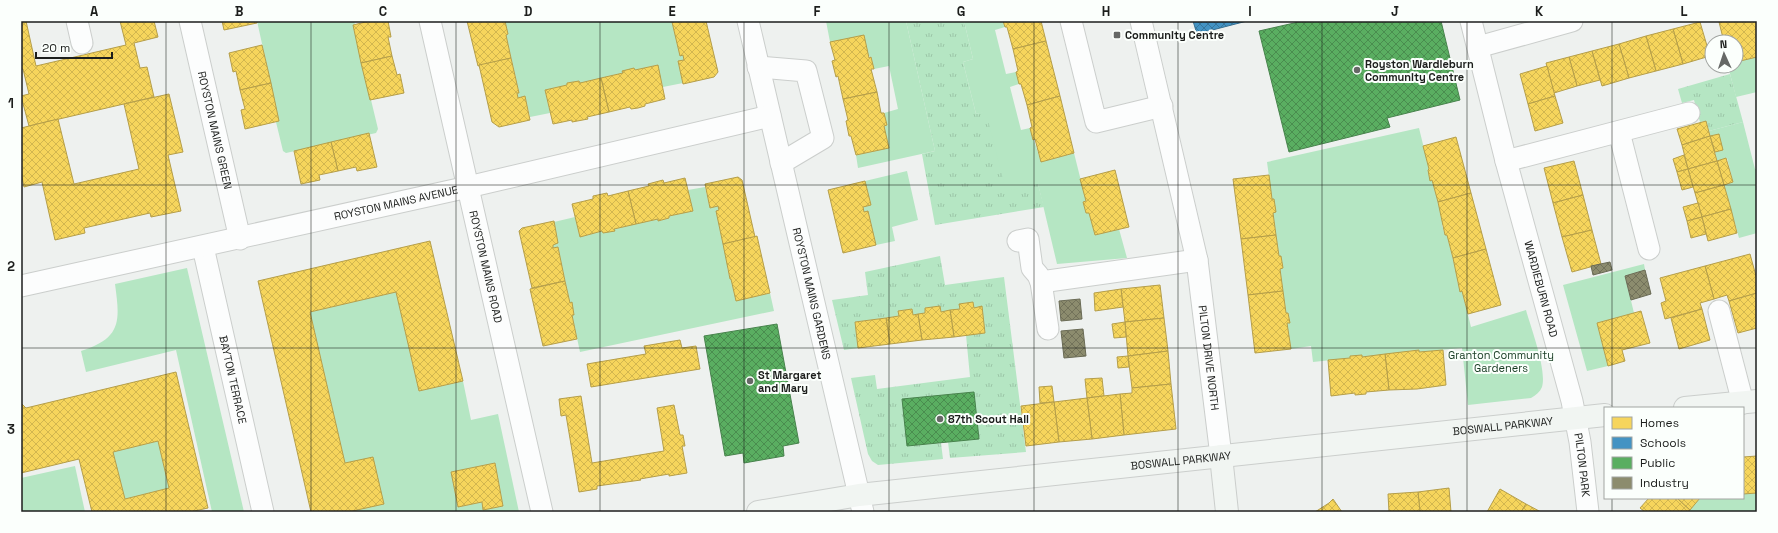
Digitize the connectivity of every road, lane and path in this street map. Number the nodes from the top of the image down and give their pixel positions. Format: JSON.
{"nodes":[{"id":1,"x":76,"y":21,"type":"edge"},
{"id":2,"x":190,"y":21,"type":"edge"},
{"id":3,"x":430,"y":21,"type":"edge"},
{"id":4,"x":748,"y":21,"type":"edge"},
{"id":5,"x":1072,"y":21,"type":"edge"},
{"id":6,"x":1141,"y":21,"type":"edge"},
{"id":7,"x":1471,"y":21,"type":"edge"},
{"id":8,"x":1572,"y":21,"type":"edge"},
{"id":9,"x":82,"y":43,"type":"dead end"},
{"id":10,"x":1478,"y":46,"type":"junction"},
{"id":11,"x":758,"y":67,"type":"junction"},
{"id":12,"x":1162,"y":106,"type":"junction"},
{"id":13,"x":1689,"y":113,"type":"dead end"},
{"id":14,"x":770,"y":116,"type":"junction"},
{"id":15,"x":1619,"y":132,"type":"junction"},
{"id":16,"x":1506,"y":161,"type":"junction"},
{"id":17,"x":782,"y":163,"type":"junction"},
{"id":18,"x":468,"y":187,"type":"junction"},
{"id":19,"x":240,"y":239,"type":"junction"},
{"id":20,"x":1018,"y":240,"type":"dead end"},
{"id":21,"x":203,"y":247,"type":"junction"},
{"id":22,"x":1649,"y":248,"type":"dead end"},
{"id":23,"x":1197,"y":260,"type":"junction"},
{"id":24,"x":1041,"y":282,"type":"junction"},
{"id":25,"x":21,"y":286,"type":"edge"},
{"id":26,"x":1719,"y":311,"type":"dead end"},
{"id":27,"x":1048,"y":329,"type":"dead end"},
{"id":28,"x":1750,"y":402,"type":"edge"},
{"id":29,"x":1696,"y":407,"type":"edge"},
{"id":30,"x":1604,"y":415,"type":"edge"},
{"id":31,"x":1575,"y":418,"type":"junction"},
{"id":32,"x":1221,"y":456,"type":"junction"},
{"id":33,"x":861,"y":504,"type":"edge"},
{"id":34,"x":263,"y":512,"type":"edge"},
{"id":35,"x":542,"y":512,"type":"edge"},
{"id":36,"x":758,"y":512,"type":"edge"},
{"id":37,"x":1227,"y":512,"type":"edge"},
{"id":38,"x":1588,"y":512,"type":"edge"}],
"edges":[{"from":1,"to":9,"type":"street"},
{"from":2,"to":19,"type":"street","name":"ROYSTON MAINS GREEN"},
{"from":3,"to":18,"type":"street","name":"ROYSTON MAINS ROAD"},
{"from":4,"to":11,"type":"street","name":"ROYSTON MAINS GARDENS"},
{"from":5,"to":12,"type":"street"},
{"from":6,"to":12,"type":"street","name":"PILTON DRIVE NORTH"},
{"from":7,"to":10,"type":"street","name":"WARDIEBURN ROAD"},
{"from":8,"to":10,"type":"street"},
{"from":10,"to":16,"type":"street","name":"WARDIEBURN ROAD"},
{"from":11,"to":14,"type":"street","name":"ROYSTON MAINS GARDENS"},
{"from":11,"to":17,"type":"street"},
{"from":12,"to":23,"type":"street","name":"PILTON DRIVE NORTH"},
{"from":13,"to":15,"type":"street"},
{"from":14,"to":17,"type":"street","name":"ROYSTON MAINS GARDENS"},
{"from":14,"to":18,"type":"street","name":"ROYSTON MAINS AVENUE"},
{"from":15,"to":16,"type":"street"},
{"from":15,"to":22,"type":"street"},
{"from":16,"to":31,"type":"street","name":"WARDIEBURN ROAD"},
{"from":17,"to":33,"type":"street","name":"ROYSTON MAINS GARDENS"},
{"from":18,"to":19,"type":"street","name":"ROYSTON MAINS AVENUE"},
{"from":18,"to":35,"type":"street","name":"ROYSTON MAINS ROAD"},
{"from":19,"to":21,"type":"street","name":"ROYSTON MAINS AVENUE"},
{"from":20,"to":24,"type":"street"},
{"from":21,"to":25,"type":"street","name":"ROYSTON MAINS AVENUE"},
{"from":21,"to":34,"type":"street","name":"BAYTON TERRACE"},
{"from":23,"to":24,"type":"street"},
{"from":23,"to":32,"type":"street","name":"PILTON DRIVE NORTH"},
{"from":24,"to":27,"type":"street"},
{"from":26,"to":28,"type":"street"},
{"from":28,"to":29,"type":"street"},
{"from":30,"to":31,"type":"street","name":"BOSWALL PARKWAY"},
{"from":31,"to":32,"type":"street","name":"BOSWALL PARKWAY"},
{"from":31,"to":38,"type":"street","name":"PILTON PARK"},
{"from":32,"to":33,"type":"street","name":"BOSWALL PARKWAY"},
{"from":32,"to":37,"type":"street"},
{"from":33,"to":36,"type":"street","name":"BOSWALL PARKWAY"}]}
